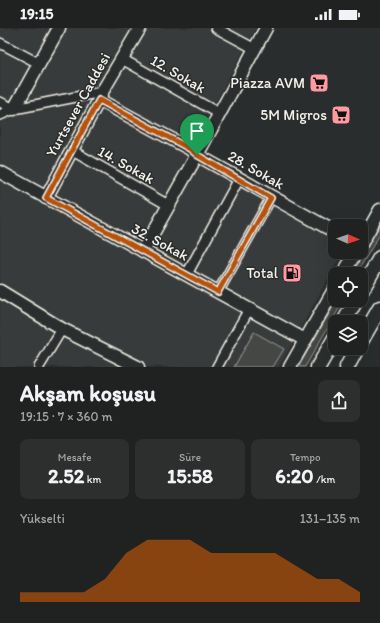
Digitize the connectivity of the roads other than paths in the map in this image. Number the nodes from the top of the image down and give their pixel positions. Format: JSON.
{"nodes":[{"id":1,"x":59,"y":28,"type":"edge"},
{"id":2,"x":140,"y":28,"type":"edge"},
{"id":3,"x":216,"y":28,"type":"edge"},
{"id":4,"x":266,"y":28,"type":"edge"},
{"id":5,"x":0,"y":43,"type":"edge"},
{"id":6,"x":255,"y":49,"type":"junction"},
{"id":7,"x":122,"y":59,"type":"junction"},
{"id":8,"x":40,"y":64,"type":"junction"},
{"id":9,"x":100,"y":96,"type":"junction"},
{"id":10,"x":0,"y":102,"type":"edge"},
{"id":11,"x":14,"y":109,"type":"junction"},
{"id":12,"x":220,"y":114,"type":"junction"},
{"id":13,"x":0,"y":115,"type":"edge"},
{"id":14,"x":71,"y":150,"type":"junction"},
{"id":15,"x":197,"y":155,"type":"junction"},
{"id":16,"x":0,"y":172,"type":"edge"},
{"id":17,"x":239,"y":179,"type":"junction"},
{"id":18,"x":46,"y":198,"type":"junction"},
{"id":19,"x":271,"y":198,"type":"junction"},
{"id":20,"x":168,"y":205,"type":"junction"},
{"id":21,"x":380,"y":210,"type":"edge"},
{"id":22,"x":328,"y":228,"type":"edge"},
{"id":23,"x":368,"y":231,"type":"edge"},
{"id":24,"x":142,"y":251,"type":"junction"},
{"id":25,"x":380,"y":258,"type":"edge"},
{"id":26,"x":187,"y":274,"type":"junction"},
{"id":27,"x":368,"y":279,"type":"edge"},
{"id":28,"x":0,"y":291,"type":"edge"},
{"id":29,"x":218,"y":292,"type":"junction"},
{"id":30,"x":328,"y":300,"type":"edge"},
{"id":31,"x":380,"y":308,"type":"edge"},
{"id":32,"x":249,"y":309,"type":"junction"},
{"id":33,"x":368,"y":329,"type":"edge"},
{"id":34,"x":62,"y":330,"type":"junction"},
{"id":35,"x":305,"y":340,"type":"junction"},
{"id":36,"x":328,"y":350,"type":"edge"},
{"id":37,"x":353,"y":355,"type":"edge"},
{"id":38,"x":133,"y":366,"type":"edge"},
{"id":39,"x":39,"y":367,"type":"edge"},
{"id":40,"x":217,"y":367,"type":"edge"},
{"id":41,"x":290,"y":367,"type":"edge"},
{"id":42,"x":318,"y":367,"type":"edge"},
{"id":43,"x":347,"y":367,"type":"edge"}],
"edges":[{"from":1,"to":8,"type":"street"},
{"from":2,"to":7,"type":"street","name":"Yurtsever Caddesi"},
{"from":3,"to":6,"type":"street"},
{"from":4,"to":6,"type":"street"},
{"from":5,"to":8,"type":"street"},
{"from":6,"to":12,"type":"street"},
{"from":7,"to":9,"type":"street","name":"Yurtsever Caddesi"},
{"from":7,"to":12,"type":"street","name":"12. Sokak"},
{"from":8,"to":11,"type":"street"},
{"from":9,"to":11,"type":"street"},
{"from":9,"to":14,"type":"street","name":"Yurtsever Caddesi"},
{"from":9,"to":15,"type":"street","name":"28. Sokak"},
{"from":10,"to":11,"type":"street"},
{"from":11,"to":13,"type":"street"},
{"from":12,"to":15,"type":"street"},
{"from":14,"to":18,"type":"street","name":"Yurtsever Caddesi"},
{"from":14,"to":20,"type":"street","name":"14. Sokak"},
{"from":15,"to":17,"type":"street","name":"28. Sokak"},
{"from":15,"to":20,"type":"street"},
{"from":16,"to":18,"type":"street","name":"32. Sokak"},
{"from":17,"to":19,"type":"street","name":"28. Sokak"},
{"from":17,"to":26,"type":"street"},
{"from":18,"to":24,"type":"street","name":"32. Sokak"},
{"from":19,"to":22,"type":"street","name":"28. Sokak"},
{"from":19,"to":29,"type":"street"},
{"from":20,"to":24,"type":"street"},
{"from":21,"to":23,"type":"street"},
{"from":24,"to":26,"type":"street","name":"32. Sokak"},
{"from":25,"to":27,"type":"main road"},
{"from":26,"to":29,"type":"street","name":"32. Sokak"},
{"from":28,"to":34,"type":"street"},
{"from":29,"to":32,"type":"street","name":"32. Sokak"},
{"from":30,"to":35,"type":"street"},
{"from":31,"to":33,"type":"main road"},
{"from":32,"to":35,"type":"street","name":"32. Sokak"},
{"from":32,"to":40,"type":"street"},
{"from":34,"to":38,"type":"street"},
{"from":34,"to":39,"type":"street"},
{"from":35,"to":41,"type":"street"},
{"from":36,"to":42,"type":"main road"},
{"from":37,"to":43,"type":"main road"}]}
